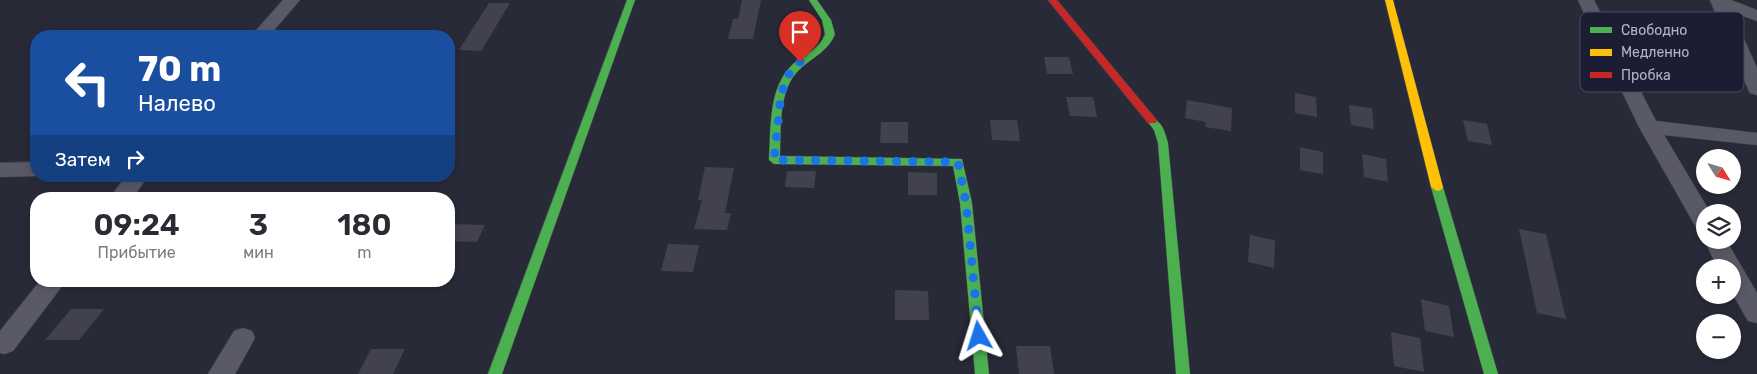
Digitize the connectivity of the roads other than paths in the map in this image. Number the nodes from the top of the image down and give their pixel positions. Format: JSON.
{"nodes":[{"id":1,"x":292,"y":0,"type":"edge"},
{"id":2,"x":631,"y":0,"type":"edge"},
{"id":3,"x":813,"y":0,"type":"edge"},
{"id":4,"x":1052,"y":0,"type":"edge"},
{"id":5,"x":1389,"y":0,"type":"edge"},
{"id":6,"x":1586,"y":0,"type":"edge"},
{"id":7,"x":1719,"y":0,"type":"edge"},
{"id":8,"x":1592,"y":12,"type":"edge"},
{"id":9,"x":1724,"y":12,"type":"edge"},
{"id":10,"x":1757,"y":16,"type":"edge"},
{"id":11,"x":265,"y":30,"type":"edge"},
{"id":12,"x":1744,"y":59,"type":"edge"},
{"id":13,"x":1757,"y":89,"type":"edge"},
{"id":14,"x":1632,"y":92,"type":"edge"},
{"id":15,"x":1649,"y":127,"type":"junction"},
{"id":16,"x":1757,"y":139,"type":"edge"},
{"id":17,"x":30,"y":169,"type":"edge"},
{"id":18,"x":0,"y":170,"type":"edge"},
{"id":19,"x":133,"y":182,"type":"edge"},
{"id":20,"x":125,"y":192,"type":"edge"},
{"id":21,"x":1696,"y":208,"type":"edge"},
{"id":22,"x":1741,"y":286,"type":"edge"},
{"id":23,"x":49,"y":287,"type":"edge"},
{"id":24,"x":1757,"y":314,"type":"edge"},
{"id":25,"x":243,"y":338,"type":"dead end"},
{"id":26,"x":4,"y":344,"type":"dead end"},
{"id":27,"x":221,"y":374,"type":"edge"},
{"id":28,"x":495,"y":374,"type":"edge"},
{"id":29,"x":982,"y":374,"type":"edge"},
{"id":30,"x":1183,"y":374,"type":"edge"},
{"id":31,"x":1491,"y":374,"type":"edge"}],
"edges":[{"from":1,"to":11,"type":"street"},
{"from":2,"to":28,"type":"street"},
{"from":3,"to":29,"type":"street"},
{"from":4,"to":30,"type":"street"},
{"from":5,"to":31,"type":"street"},
{"from":6,"to":8,"type":"street"},
{"from":7,"to":9,"type":"street"},
{"from":7,"to":10,"type":"street"},
{"from":12,"to":13,"type":"street"},
{"from":14,"to":15,"type":"street"},
{"from":15,"to":16,"type":"street"},
{"from":15,"to":21,"type":"street"},
{"from":17,"to":18,"type":"street"},
{"from":19,"to":20,"type":"street"},
{"from":22,"to":24,"type":"street"},
{"from":23,"to":26,"type":"street"},
{"from":25,"to":27,"type":"street"}]}
